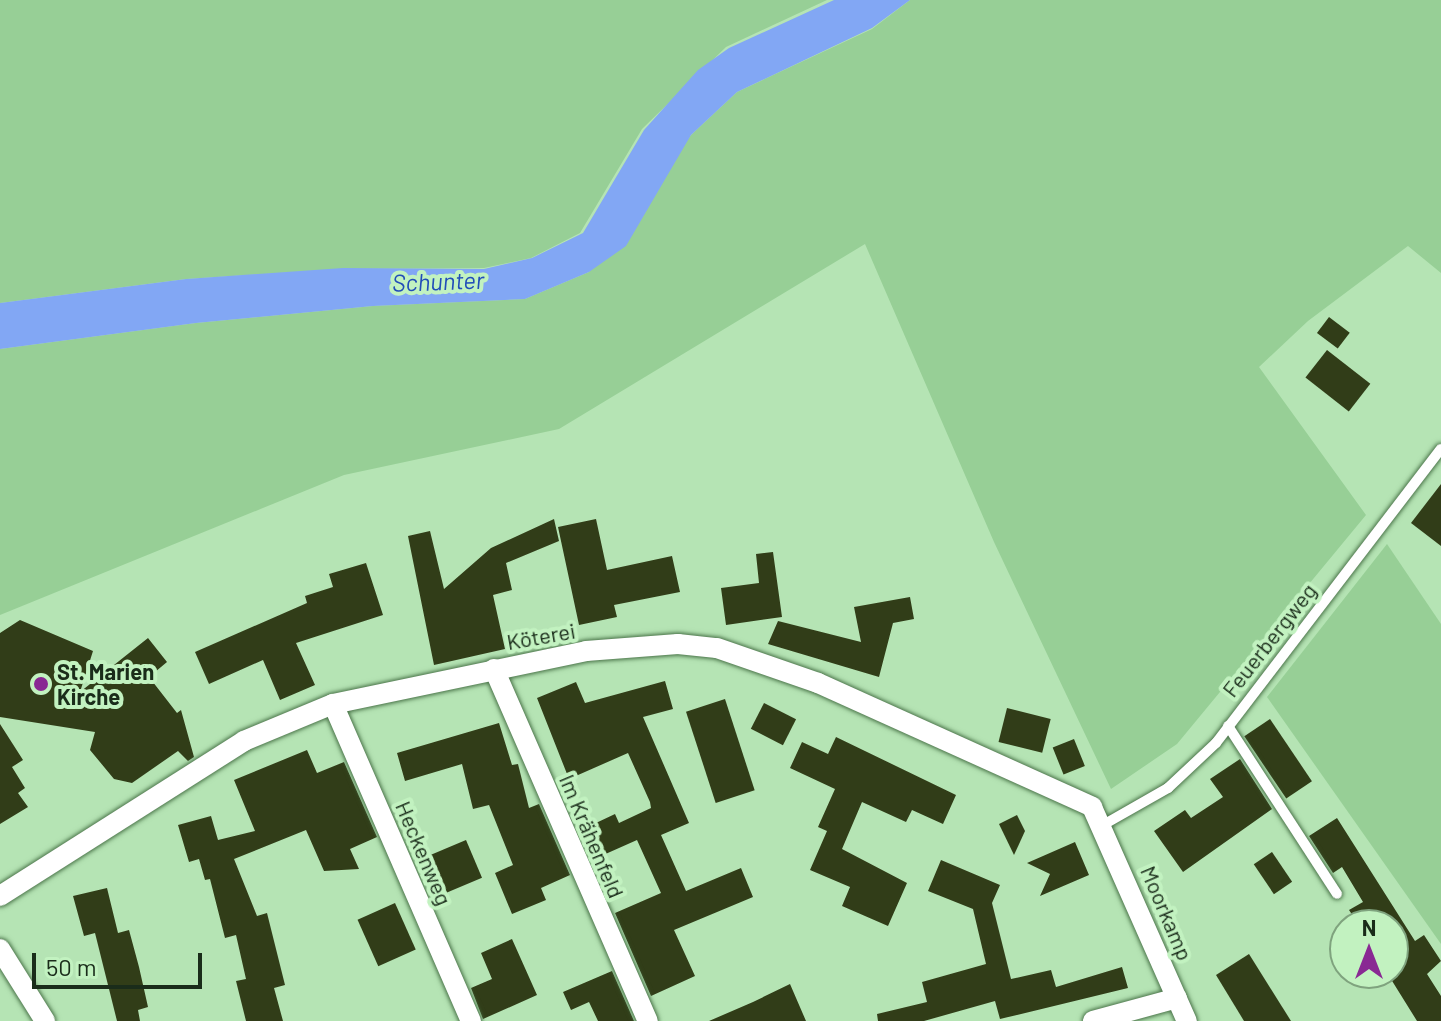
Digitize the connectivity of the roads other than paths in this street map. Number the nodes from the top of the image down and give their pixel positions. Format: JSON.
{"nodes":[{"id":1,"x":1441,"y":449,"type":"edge"},
{"id":2,"x":494,"y":669,"type":"junction"},
{"id":3,"x":333,"y":704,"type":"junction"},
{"id":4,"x":1228,"y":726,"type":"junction"},
{"id":5,"x":1103,"y":825,"type":"junction"},
{"id":6,"x":1337,"y":894,"type":"dead end"},
{"id":7,"x":0,"y":896,"type":"edge"},
{"id":8,"x":0,"y":949,"type":"edge"},
{"id":9,"x":1177,"y":998,"type":"junction"},
{"id":10,"x":45,"y":1021,"type":"edge"},
{"id":11,"x":471,"y":1021,"type":"edge"},
{"id":12,"x":648,"y":1021,"type":"edge"},
{"id":13,"x":1093,"y":1021,"type":"edge"},
{"id":14,"x":1187,"y":1021,"type":"edge"}],
"edges":[{"from":1,"to":4,"type":"lane","name":"Feuerbergweg"},
{"from":2,"to":3,"type":"street","name":"Köterei"},
{"from":2,"to":5,"type":"street","name":"Köterei"},
{"from":2,"to":12,"type":"street","name":"Im Krähenfeld"},
{"from":3,"to":7,"type":"street","name":"Köterei"},
{"from":3,"to":11,"type":"street","name":"Heckenweg"},
{"from":4,"to":5,"type":"lane","name":"Feuerbergweg"},
{"from":4,"to":6,"type":"lane"},
{"from":5,"to":9,"type":"street","name":"Moorkamp"},
{"from":8,"to":10,"type":"street"},
{"from":9,"to":13,"type":"street"},
{"from":9,"to":14,"type":"street","name":"Moorkamp"}]}
